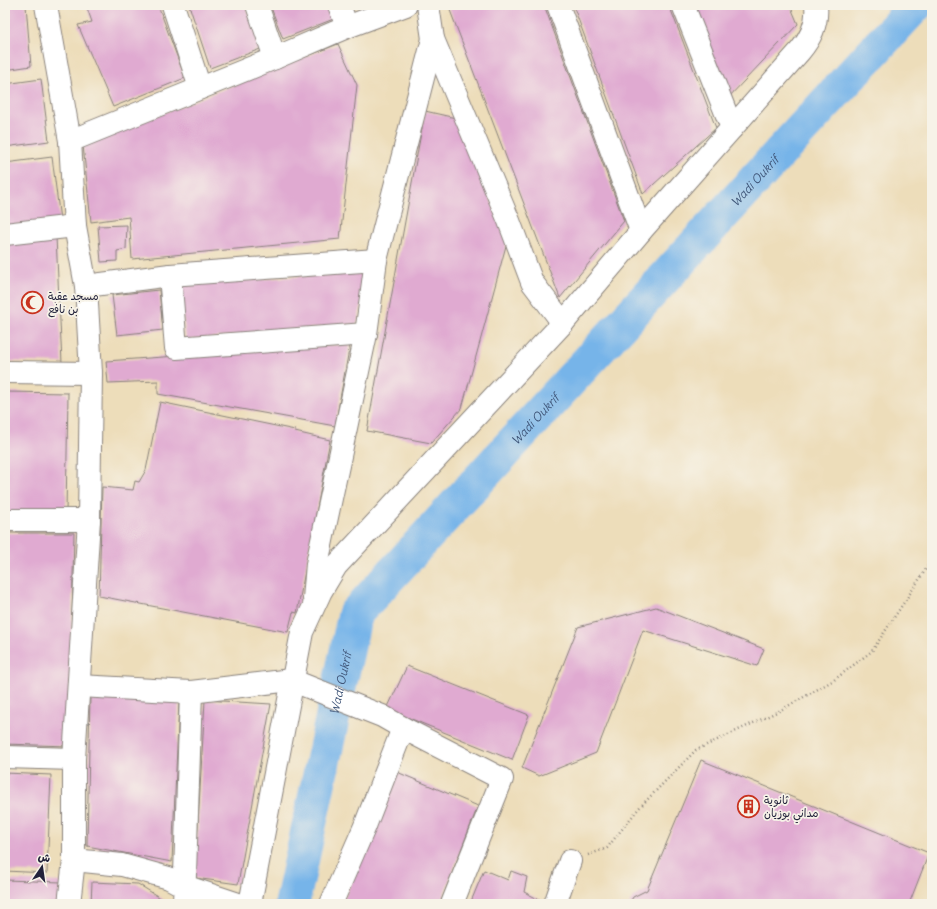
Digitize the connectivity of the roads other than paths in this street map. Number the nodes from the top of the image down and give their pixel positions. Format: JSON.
{"nodes":[{"id":1,"x":46,"y":5,"type":"edge"},
{"id":2,"x":172,"y":5,"type":"edge"},
{"id":3,"x":257,"y":5,"type":"edge"},
{"id":4,"x":339,"y":5,"type":"edge"},
{"id":5,"x":406,"y":5,"type":"edge"},
{"id":6,"x":428,"y":5,"type":"edge"},
{"id":7,"x":558,"y":5,"type":"edge"},
{"id":8,"x":683,"y":5,"type":"edge"},
{"id":9,"x":816,"y":5,"type":"edge"},
{"id":10,"x":347,"y":27,"type":"junction"},
{"id":11,"x":433,"y":39,"type":"junction"},
{"id":12,"x":275,"y":58,"type":"junction"},
{"id":13,"x":200,"y":88,"type":"junction"},
{"id":14,"x":732,"y":128,"type":"junction"},
{"id":15,"x":70,"y":141,"type":"junction"},
{"id":16,"x":75,"y":226,"type":"junction"},
{"id":17,"x":641,"y":231,"type":"junction"},
{"id":18,"x":5,"y":234,"type":"edge"},
{"id":19,"x":376,"y":260,"type":"junction"},
{"id":20,"x":170,"y":275,"type":"junction"},
{"id":21,"x":86,"y":286,"type":"junction"},
{"id":22,"x":563,"y":323,"type":"junction"},
{"id":23,"x":366,"y":334,"type":"junction"},
{"id":24,"x":5,"y":372,"type":"edge"},
{"id":25,"x":92,"y":373,"type":"junction"},
{"id":26,"x":5,"y":520,"type":"edge"},
{"id":27,"x":89,"y":520,"type":"junction"},
{"id":28,"x":314,"y":605,"type":"junction"},
{"id":29,"x":291,"y":680,"type":"junction"},
{"id":30,"x":79,"y":686,"type":"junction"},
{"id":31,"x":191,"y":692,"type":"junction"},
{"id":32,"x":403,"y":728,"type":"junction"},
{"id":33,"x":5,"y":757,"type":"edge"},
{"id":34,"x":74,"y":759,"type":"junction"},
{"id":35,"x":74,"y":860,"type":"junction"},
{"id":36,"x":570,"y":861,"type":"road end"},
{"id":37,"x":184,"y":895,"type":"edge"},
{"id":38,"x":69,"y":904,"type":"edge"},
{"id":39,"x":238,"y":904,"type":"edge"},
{"id":40,"x":250,"y":904,"type":"edge"},
{"id":41,"x":331,"y":904,"type":"edge"},
{"id":42,"x":452,"y":904,"type":"edge"},
{"id":43,"x":555,"y":904,"type":"edge"}],
"edges":[{"from":1,"to":15,"type":"street"},
{"from":2,"to":13,"type":"street"},
{"from":3,"to":12,"type":"street"},
{"from":4,"to":10,"type":"street"},
{"from":5,"to":10,"type":"street"},
{"from":6,"to":11,"type":"street"},
{"from":7,"to":17,"type":"street"},
{"from":8,"to":14,"type":"street"},
{"from":9,"to":14,"type":"street"},
{"from":10,"to":12,"type":"street"},
{"from":11,"to":19,"type":"street"},
{"from":11,"to":22,"type":"street"},
{"from":12,"to":13,"type":"street"},
{"from":13,"to":15,"type":"street"},
{"from":14,"to":17,"type":"street"},
{"from":15,"to":16,"type":"street"},
{"from":16,"to":18,"type":"street"},
{"from":16,"to":21,"type":"street"},
{"from":17,"to":22,"type":"street"},
{"from":19,"to":20,"type":"street"},
{"from":19,"to":23,"type":"street"},
{"from":20,"to":21,"type":"street"},
{"from":20,"to":23,"type":"street"},
{"from":21,"to":25,"type":"street"},
{"from":22,"to":28,"type":"street"},
{"from":23,"to":28,"type":"street"},
{"from":24,"to":25,"type":"street"},
{"from":25,"to":27,"type":"street"},
{"from":26,"to":27,"type":"street"},
{"from":27,"to":30,"type":"street"},
{"from":28,"to":29,"type":"street"},
{"from":29,"to":31,"type":"street"},
{"from":29,"to":32,"type":"street"},
{"from":29,"to":40,"type":"street"},
{"from":30,"to":31,"type":"street"},
{"from":30,"to":34,"type":"street"},
{"from":31,"to":37,"type":"street"},
{"from":32,"to":41,"type":"street"},
{"from":32,"to":42,"type":"street"},
{"from":33,"to":34,"type":"street"},
{"from":34,"to":35,"type":"street"},
{"from":35,"to":37,"type":"street"},
{"from":35,"to":38,"type":"street"},
{"from":36,"to":43,"type":"street"},
{"from":37,"to":39,"type":"street"}]}
